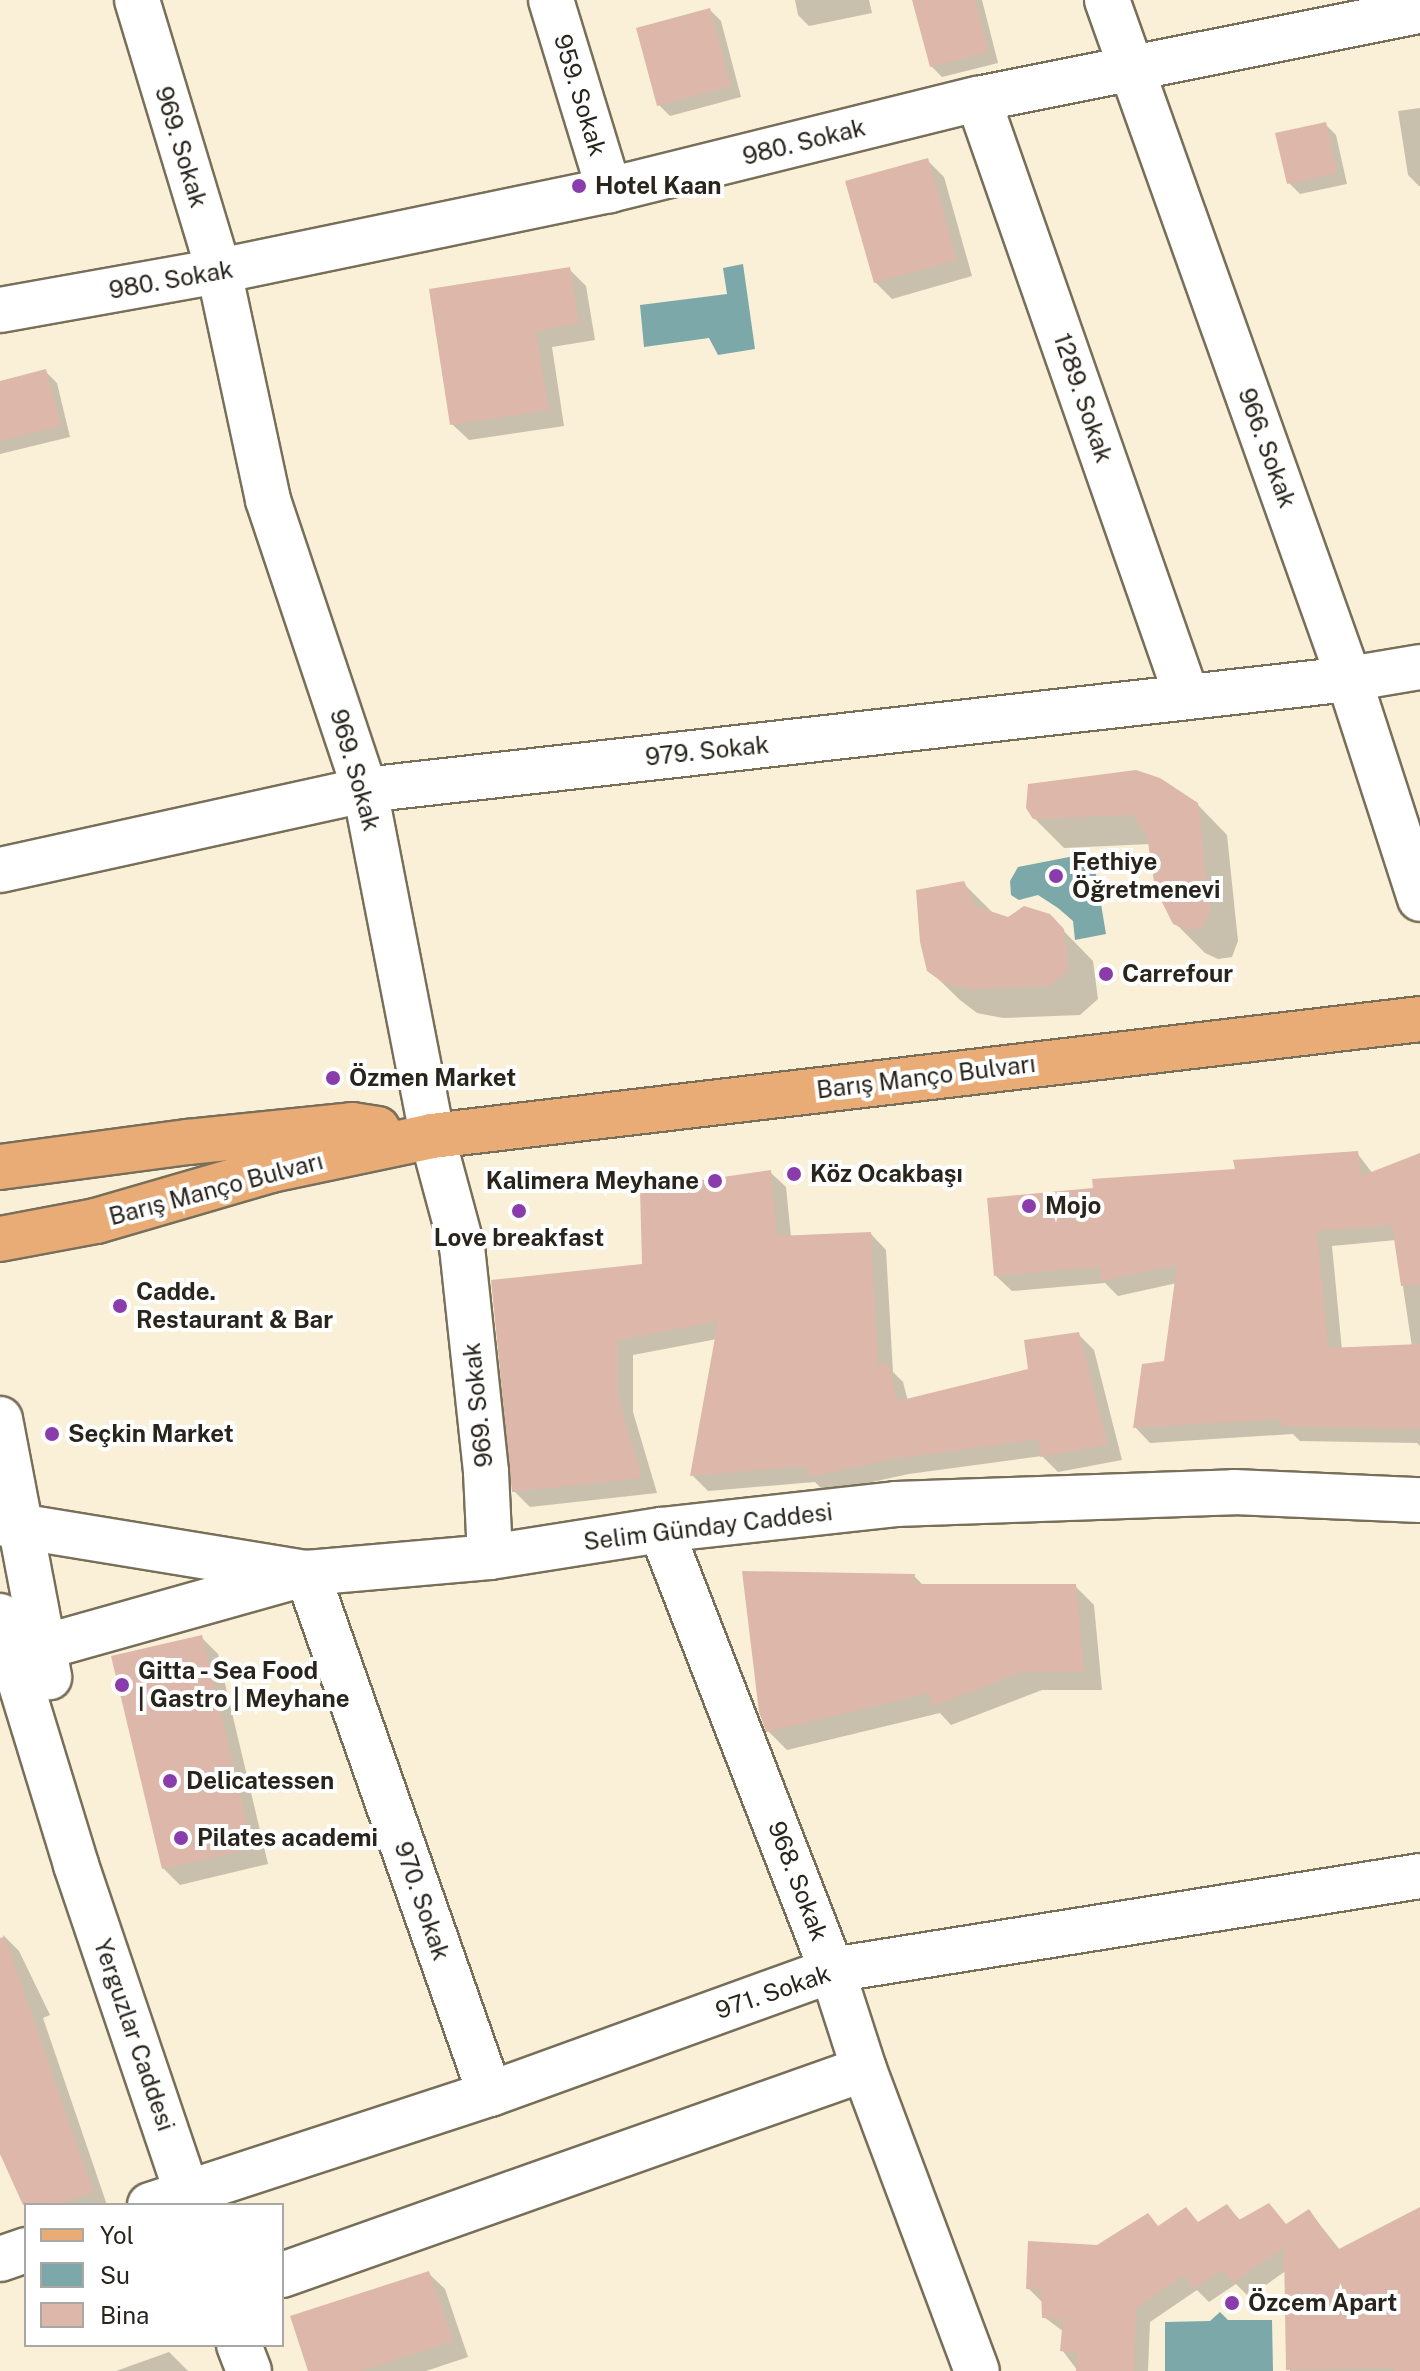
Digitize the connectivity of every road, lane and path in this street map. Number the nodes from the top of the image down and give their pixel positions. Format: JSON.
{"nodes":[{"id":1,"x":137,"y":0,"type":"edge"},
{"id":2,"x":551,"y":0,"type":"edge"},
{"id":3,"x":1107,"y":0,"type":"edge"},
{"id":4,"x":1420,"y":11,"type":"edge"},
{"id":5,"x":1131,"y":67,"type":"junction"},
{"id":6,"x":978,"y":99,"type":"junction"},
{"id":7,"x":609,"y":190,"type":"junction"},
{"id":8,"x":219,"y":271,"type":"junction"},
{"id":9,"x":0,"y":310,"type":"edge"},
{"id":10,"x":1420,"y":667,"type":"edge"},
{"id":11,"x":1349,"y":679,"type":"junction"},
{"id":12,"x":1187,"y":697,"type":"junction"},
{"id":13,"x":365,"y":790,"type":"junction"},
{"id":14,"x":0,"y":870,"type":"edge"},
{"id":15,"x":1420,"y":899,"type":"edge"},
{"id":16,"x":1420,"y":1019,"type":"edge"},
{"id":17,"x":432,"y":1136,"type":"junction"},
{"id":18,"x":0,"y":1167,"type":"edge"},
{"id":19,"x":0,"y":1239,"type":"edge"},
{"id":20,"x":0,"y":1419,"type":"edge"},
{"id":21,"x":1420,"y":1500,"type":"edge"},
{"id":22,"x":11,"y":1525,"type":"edge"},
{"id":23,"x":661,"y":1530,"type":"junction"},
{"id":24,"x":490,"y":1557,"type":"junction"},
{"id":25,"x":307,"y":1573,"type":"junction"},
{"id":26,"x":19,"y":1640,"type":"edge"},
{"id":27,"x":1420,"y":1876,"type":"edge"},
{"id":28,"x":832,"y":1970,"type":"junction"},
{"id":29,"x":864,"y":2069,"type":"junction"},
{"id":30,"x":490,"y":2094,"type":"junction"},
{"id":31,"x":176,"y":2201,"type":"edge"},
{"id":32,"x":24,"y":2251,"type":"edge"},
{"id":33,"x":0,"y":2259,"type":"edge"},
{"id":34,"x":284,"y":2274,"type":"edge"},
{"id":35,"x":240,"y":2347,"type":"edge"},
{"id":36,"x":249,"y":2371,"type":"edge"},
{"id":37,"x":977,"y":2371,"type":"edge"}],
"edges":[{"from":1,"to":8,"type":"street","name":"969. Sokak"},
{"from":2,"to":7,"type":"street","name":"959. Sokak"},
{"from":3,"to":5,"type":"street","name":"966. Sokak"},
{"from":4,"to":5,"type":"street","name":"980. Sokak"},
{"from":5,"to":6,"type":"street","name":"980. Sokak"},
{"from":5,"to":11,"type":"street","name":"966. Sokak"},
{"from":6,"to":7,"type":"street","name":"980. Sokak"},
{"from":6,"to":12,"type":"street","name":"1289. Sokak"},
{"from":7,"to":8,"type":"street","name":"980. Sokak"},
{"from":8,"to":9,"type":"street","name":"980. Sokak"},
{"from":8,"to":13,"type":"street","name":"969. Sokak"},
{"from":10,"to":11,"type":"street","name":"979. Sokak"},
{"from":11,"to":12,"type":"street","name":"979. Sokak"},
{"from":11,"to":15,"type":"street","name":"966. Sokak"},
{"from":12,"to":13,"type":"street","name":"979. Sokak"},
{"from":13,"to":14,"type":"street","name":"979. Sokak"},
{"from":13,"to":17,"type":"street","name":"969. Sokak"},
{"from":16,"to":17,"type":"main road","name":"Barış Manço Bulvarı"},
{"from":17,"to":18,"type":"main road","name":"Barış Manço Bulvarı"},
{"from":17,"to":19,"type":"main road","name":"Barış Manço Bulvarı"},
{"from":17,"to":24,"type":"street","name":"969. Sokak"},
{"from":20,"to":22,"type":"street","name":"Yerguzlar Caddesi"},
{"from":21,"to":23,"type":"street","name":"Selim Günday Caddesi"},
{"from":22,"to":25,"type":"street","name":"Selim Günday Caddesi"},
{"from":22,"to":26,"type":"street","name":"Yerguzlar Caddesi"},
{"from":23,"to":24,"type":"street","name":"Selim Günday Caddesi"},
{"from":23,"to":28,"type":"street","name":"968. Sokak"},
{"from":24,"to":25,"type":"street","name":"Selim Günday Caddesi"},
{"from":25,"to":26,"type":"street"},
{"from":25,"to":30,"type":"street","name":"970. Sokak"},
{"from":26,"to":31,"type":"street","name":"Yerguzlar Caddesi"},
{"from":27,"to":28,"type":"street","name":"971. Sokak"},
{"from":28,"to":29,"type":"street","name":"968. Sokak"},
{"from":28,"to":30,"type":"street","name":"971. Sokak"},
{"from":29,"to":34,"type":"street"},
{"from":29,"to":37,"type":"street","name":"968. Sokak"},
{"from":30,"to":31,"type":"street","name":"971. Sokak"},
{"from":32,"to":33,"type":"street"},
{"from":35,"to":36,"type":"street"}]}
